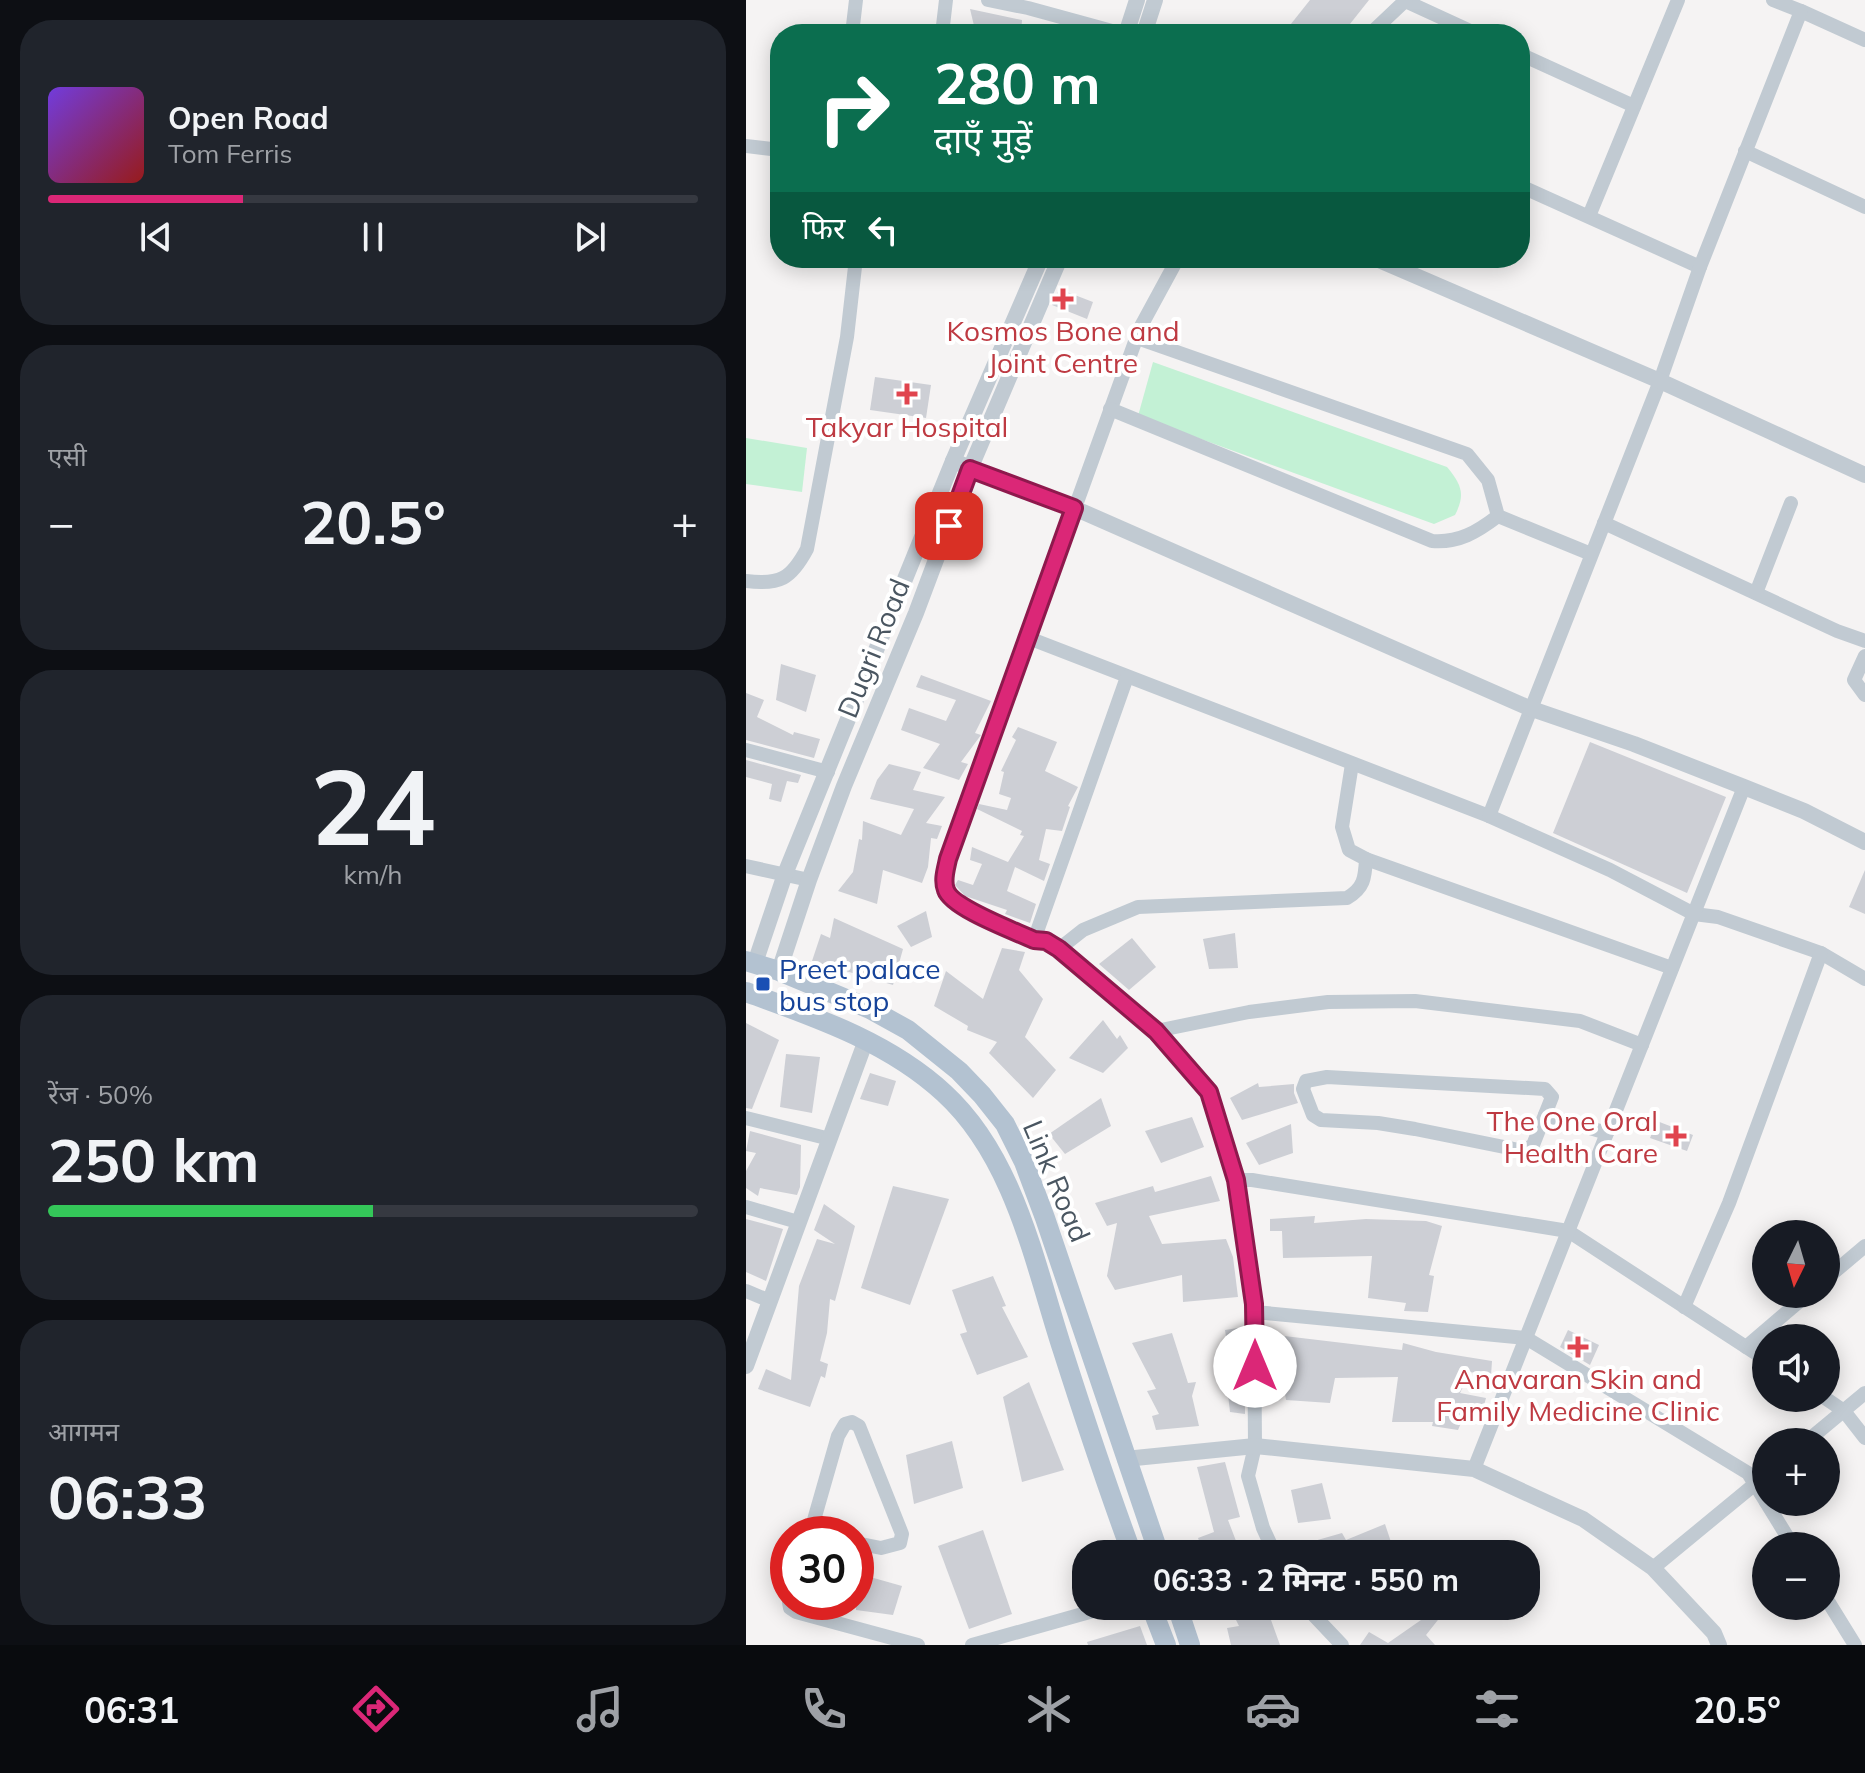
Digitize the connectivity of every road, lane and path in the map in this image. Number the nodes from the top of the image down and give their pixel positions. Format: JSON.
{"nodes":[{"id":1,"x":856,"y":0,"type":"edge"},
{"id":2,"x":946,"y":0,"type":"edge"},
{"id":3,"x":988,"y":0,"type":"edge"},
{"id":4,"x":1137,"y":0,"type":"edge"},
{"id":5,"x":1155,"y":0,"type":"edge"},
{"id":6,"x":1406,"y":0,"type":"edge"},
{"id":7,"x":1678,"y":0,"type":"edge"},
{"id":8,"x":1773,"y":0,"type":"edge"},
{"id":9,"x":1801,"y":11,"type":"junction"},
{"id":10,"x":853,"y":24,"type":"edge"},
{"id":11,"x":943,"y":24,"type":"edge"},
{"id":12,"x":1088,"y":24,"type":"edge"},
{"id":13,"x":1129,"y":24,"type":"edge"},
{"id":14,"x":1147,"y":24,"type":"edge"},
{"id":15,"x":1381,"y":24,"type":"edge"},
{"id":16,"x":1456,"y":24,"type":"edge"},
{"id":17,"x":1865,"y":40,"type":"edge"},
{"id":18,"x":1530,"y":59,"type":"edge"},
{"id":19,"x":1634,"y":106,"type":"junction"},
{"id":20,"x":746,"y":146,"type":"edge"},
{"id":21,"x":770,"y":149,"type":"edge"},
{"id":22,"x":1745,"y":151,"type":"junction"},
{"id":23,"x":1530,"y":190,"type":"edge"},
{"id":24,"x":1865,"y":207,"type":"edge"},
{"id":25,"x":1589,"y":216,"type":"junction"},
{"id":26,"x":1700,"y":267,"type":"junction"},
{"id":27,"x":855,"y":268,"type":"edge"},
{"id":28,"x":1037,"y":268,"type":"edge"},
{"id":29,"x":1056,"y":268,"type":"edge"},
{"id":30,"x":1173,"y":268,"type":"edge"},
{"id":31,"x":1397,"y":268,"type":"edge"},
{"id":32,"x":1137,"y":338,"type":"junction"},
{"id":33,"x":1660,"y":381,"type":"junction"},
{"id":34,"x":1110,"y":409,"type":"junction"},
{"id":35,"x":953,"y":461,"type":"junction"},
{"id":36,"x":970,"y":469,"type":"junction"},
{"id":37,"x":1865,"y":475,"type":"edge"},
{"id":38,"x":1791,"y":503,"type":"dead end"},
{"id":39,"x":1074,"y":508,"type":"junction"},
{"id":40,"x":1498,"y":516,"type":"junction"},
{"id":41,"x":1604,"y":523,"type":"junction"},
{"id":42,"x":1591,"y":554,"type":"junction"},
{"id":43,"x":746,"y":581,"type":"edge"},
{"id":44,"x":1756,"y":593,"type":"junction"},
{"id":45,"x":1026,"y":637,"type":"junction"},
{"id":46,"x":1865,"y":641,"type":"edge"},
{"id":47,"x":1865,"y":656,"type":"edge"},
{"id":48,"x":1127,"y":677,"type":"junction"},
{"id":49,"x":1865,"y":695,"type":"edge"},
{"id":50,"x":1529,"y":708,"type":"junction"},
{"id":51,"x":746,"y":750,"type":"edge"},
{"id":52,"x":1352,"y":764,"type":"junction"},
{"id":53,"x":828,"y":772,"type":"junction"},
{"id":54,"x":1744,"y":787,"type":"junction"},
{"id":55,"x":1489,"y":816,"type":"junction"},
{"id":56,"x":1865,"y":842,"type":"edge"},
{"id":57,"x":1366,"y":859,"type":"junction"},
{"id":58,"x":746,"y":866,"type":"edge"},
{"id":59,"x":785,"y":874,"type":"junction"},
{"id":60,"x":809,"y":880,"type":"junction"},
{"id":61,"x":1694,"y":914,"type":"junction"},
{"id":62,"x":1034,"y":940,"type":"junction"},
{"id":63,"x":1059,"y":949,"type":"junction"},
{"id":64,"x":1821,"y":953,"type":"junction"},
{"id":65,"x":751,"y":962,"type":"edge"},
{"id":66,"x":1672,"y":968,"type":"junction"},
{"id":67,"x":779,"y":971,"type":"junction"},
{"id":68,"x":1865,"y":979,"type":"edge"},
{"id":69,"x":746,"y":992,"type":"edge"},
{"id":70,"x":1156,"y":1031,"type":"junction"},
{"id":71,"x":866,"y":1040,"type":"junction"},
{"id":72,"x":1642,"y":1045,"type":"junction"},
{"id":73,"x":1545,"y":1115,"type":"junction"},
{"id":74,"x":746,"y":1118,"type":"edge"},
{"id":75,"x":1607,"y":1133,"type":"junction"},
{"id":76,"x":830,"y":1139,"type":"junction"},
{"id":77,"x":1236,"y":1180,"type":"junction"},
{"id":78,"x":746,"y":1207,"type":"edge"},
{"id":79,"x":798,"y":1222,"type":"junction"},
{"id":80,"x":1568,"y":1231,"type":"junction"},
{"id":81,"x":1865,"y":1246,"type":"edge"},
{"id":82,"x":1840,"y":1267,"type":"edge"},
{"id":83,"x":746,"y":1291,"type":"edge"},
{"id":84,"x":770,"y":1301,"type":"junction"},
{"id":85,"x":1684,"y":1307,"type":"junction"},
{"id":86,"x":1792,"y":1308,"type":"edge"},
{"id":87,"x":1255,"y":1312,"type":"junction"},
{"id":88,"x":1526,"y":1338,"type":"junction"},
{"id":89,"x":1746,"y":1347,"type":"junction"},
{"id":90,"x":1752,"y":1351,"type":"edge"},
{"id":91,"x":746,"y":1366,"type":"edge"},
{"id":92,"x":1865,"y":1393,"type":"edge"},
{"id":93,"x":1840,"y":1408,"type":"edge"},
{"id":94,"x":1844,"y":1411,"type":"junction"},
{"id":95,"x":1823,"y":1428,"type":"edge"},
{"id":96,"x":1865,"y":1438,"type":"edge"},
{"id":97,"x":1255,"y":1446,"type":"junction"},
{"id":98,"x":1125,"y":1459,"type":"junction"},
{"id":99,"x":1474,"y":1469,"type":"junction"},
{"id":100,"x":1752,"y":1475,"type":"edge"},
{"id":101,"x":1752,"y":1486,"type":"edge"},
{"id":102,"x":816,"y":1516,"type":"edge"},
{"id":103,"x":1127,"y":1540,"type":"edge"},
{"id":104,"x":1154,"y":1540,"type":"edge"},
{"id":105,"x":1269,"y":1540,"type":"edge"},
{"id":106,"x":874,"y":1545,"type":"edge"},
{"id":107,"x":1653,"y":1568,"type":"junction"},
{"id":108,"x":1072,"y":1617,"type":"edge"},
{"id":109,"x":826,"y":1620,"type":"edge"},
{"id":110,"x":1156,"y":1620,"type":"edge"},
{"id":111,"x":1182,"y":1620,"type":"edge"},
{"id":112,"x":1318,"y":1620,"type":"edge"},
{"id":113,"x":1840,"y":1620,"type":"edge"},
{"id":114,"x":918,"y":1645,"type":"edge"},
{"id":115,"x":972,"y":1645,"type":"edge"},
{"id":116,"x":1166,"y":1645,"type":"edge"},
{"id":117,"x":1190,"y":1645,"type":"edge"},
{"id":118,"x":1342,"y":1645,"type":"edge"},
{"id":119,"x":1719,"y":1645,"type":"edge"},
{"id":120,"x":1855,"y":1645,"type":"edge"}],
"edges":[{"from":1,"to":10,"type":"street"},
{"from":2,"to":11,"type":"street"},
{"from":3,"to":12,"type":"street"},
{"from":4,"to":13,"type":"street"},
{"from":5,"to":14,"type":"street"},
{"from":6,"to":15,"type":"street"},
{"from":6,"to":16,"type":"street"},
{"from":7,"to":19,"type":"street"},
{"from":8,"to":9,"type":"street"},
{"from":9,"to":17,"type":"street"},
{"from":9,"to":22,"type":"street"},
{"from":18,"to":19,"type":"street"},
{"from":19,"to":25,"type":"street"},
{"from":20,"to":21,"type":"street"},
{"from":22,"to":24,"type":"street"},
{"from":22,"to":26,"type":"street"},
{"from":23,"to":25,"type":"street"},
{"from":25,"to":26,"type":"street"},
{"from":26,"to":33,"type":"street"},
{"from":27,"to":43,"type":"street"},
{"from":28,"to":35,"type":"street","name":"Dugri Road"},
{"from":29,"to":36,"type":"street","name":"Dugri Road"},
{"from":30,"to":32,"type":"street"},
{"from":31,"to":33,"type":"street"},
{"from":32,"to":34,"type":"street"},
{"from":32,"to":40,"type":"street"},
{"from":33,"to":37,"type":"street"},
{"from":33,"to":41,"type":"street"},
{"from":34,"to":39,"type":"street"},
{"from":34,"to":40,"type":"street"},
{"from":35,"to":36,"type":"street"},
{"from":35,"to":53,"type":"street","name":"Dugri Road"},
{"from":36,"to":39,"type":"street"},
{"from":36,"to":60,"type":"street","name":"Dugri Road"},
{"from":38,"to":44,"type":"street"},
{"from":39,"to":45,"type":"street"},
{"from":39,"to":50,"type":"street"},
{"from":40,"to":42,"type":"street"},
{"from":41,"to":42,"type":"street"},
{"from":41,"to":44,"type":"street"},
{"from":42,"to":50,"type":"street"},
{"from":44,"to":46,"type":"street"},
{"from":45,"to":48,"type":"street"},
{"from":45,"to":62,"type":"street"},
{"from":47,"to":49,"type":"street"},
{"from":48,"to":52,"type":"street"},
{"from":48,"to":62,"type":"street"},
{"from":50,"to":54,"type":"street"},
{"from":50,"to":55,"type":"street"},
{"from":51,"to":53,"type":"street"},
{"from":52,"to":55,"type":"street"},
{"from":52,"to":57,"type":"street"},
{"from":53,"to":59,"type":"street","name":"Dugri Road"},
{"from":54,"to":56,"type":"street"},
{"from":54,"to":61,"type":"street"},
{"from":55,"to":61,"type":"street"},
{"from":57,"to":63,"type":"street"},
{"from":57,"to":66,"type":"street"},
{"from":58,"to":59,"type":"street"},
{"from":59,"to":60,"type":"street"},
{"from":59,"to":65,"type":"street","name":"Dugri Road"},
{"from":60,"to":67,"type":"street","name":"Dugri Road"},
{"from":61,"to":64,"type":"street"},
{"from":61,"to":66,"type":"street"},
{"from":62,"to":63,"type":"street"},
{"from":63,"to":70,"type":"street"},
{"from":64,"to":68,"type":"street"},
{"from":64,"to":85,"type":"street"},
{"from":65,"to":67,"type":"main road","name":"Link Road"},
{"from":66,"to":72,"type":"street"},
{"from":67,"to":98,"type":"main road","name":"Link Road"},
{"from":69,"to":71,"type":"main road","name":"Link Road"},
{"from":70,"to":72,"type":"street"},
{"from":70,"to":77,"type":"street"},
{"from":71,"to":76,"type":"street"},
{"from":71,"to":103,"type":"main road","name":"Link Road"},
{"from":72,"to":75,"type":"street"},
{"from":73,"to":73,"type":"street"},
{"from":73,"to":75,"type":"street"},
{"from":74,"to":76,"type":"street"},
{"from":75,"to":80,"type":"street"},
{"from":76,"to":79,"type":"street"},
{"from":77,"to":80,"type":"street"},
{"from":77,"to":87,"type":"street"},
{"from":78,"to":79,"type":"street"},
{"from":79,"to":84,"type":"street"},
{"from":80,"to":85,"type":"street"},
{"from":80,"to":88,"type":"street"},
{"from":81,"to":82,"type":"street"},
{"from":83,"to":84,"type":"street"},
{"from":84,"to":91,"type":"street"},
{"from":85,"to":89,"type":"street"},
{"from":86,"to":89,"type":"street"},
{"from":87,"to":88,"type":"street"},
{"from":87,"to":97,"type":"street"},
{"from":88,"to":99,"type":"street"},
{"from":88,"to":100,"type":"street"},
{"from":89,"to":90,"type":"street"},
{"from":92,"to":94,"type":"street"},
{"from":93,"to":94,"type":"street"},
{"from":94,"to":95,"type":"street"},
{"from":94,"to":96,"type":"street"},
{"from":97,"to":98,"type":"street"},
{"from":97,"to":99,"type":"street"},
{"from":97,"to":105,"type":"street"},
{"from":98,"to":104,"type":"main road","name":"Link Road"},
{"from":99,"to":107,"type":"street"},
{"from":101,"to":107,"type":"street"},
{"from":102,"to":106,"type":"street"},
{"from":107,"to":119,"type":"street"},
{"from":108,"to":115,"type":"street"},
{"from":109,"to":114,"type":"street"},
{"from":110,"to":116,"type":"main road"},
{"from":111,"to":117,"type":"main road"},
{"from":112,"to":118,"type":"street"},
{"from":113,"to":120,"type":"street"}]}
